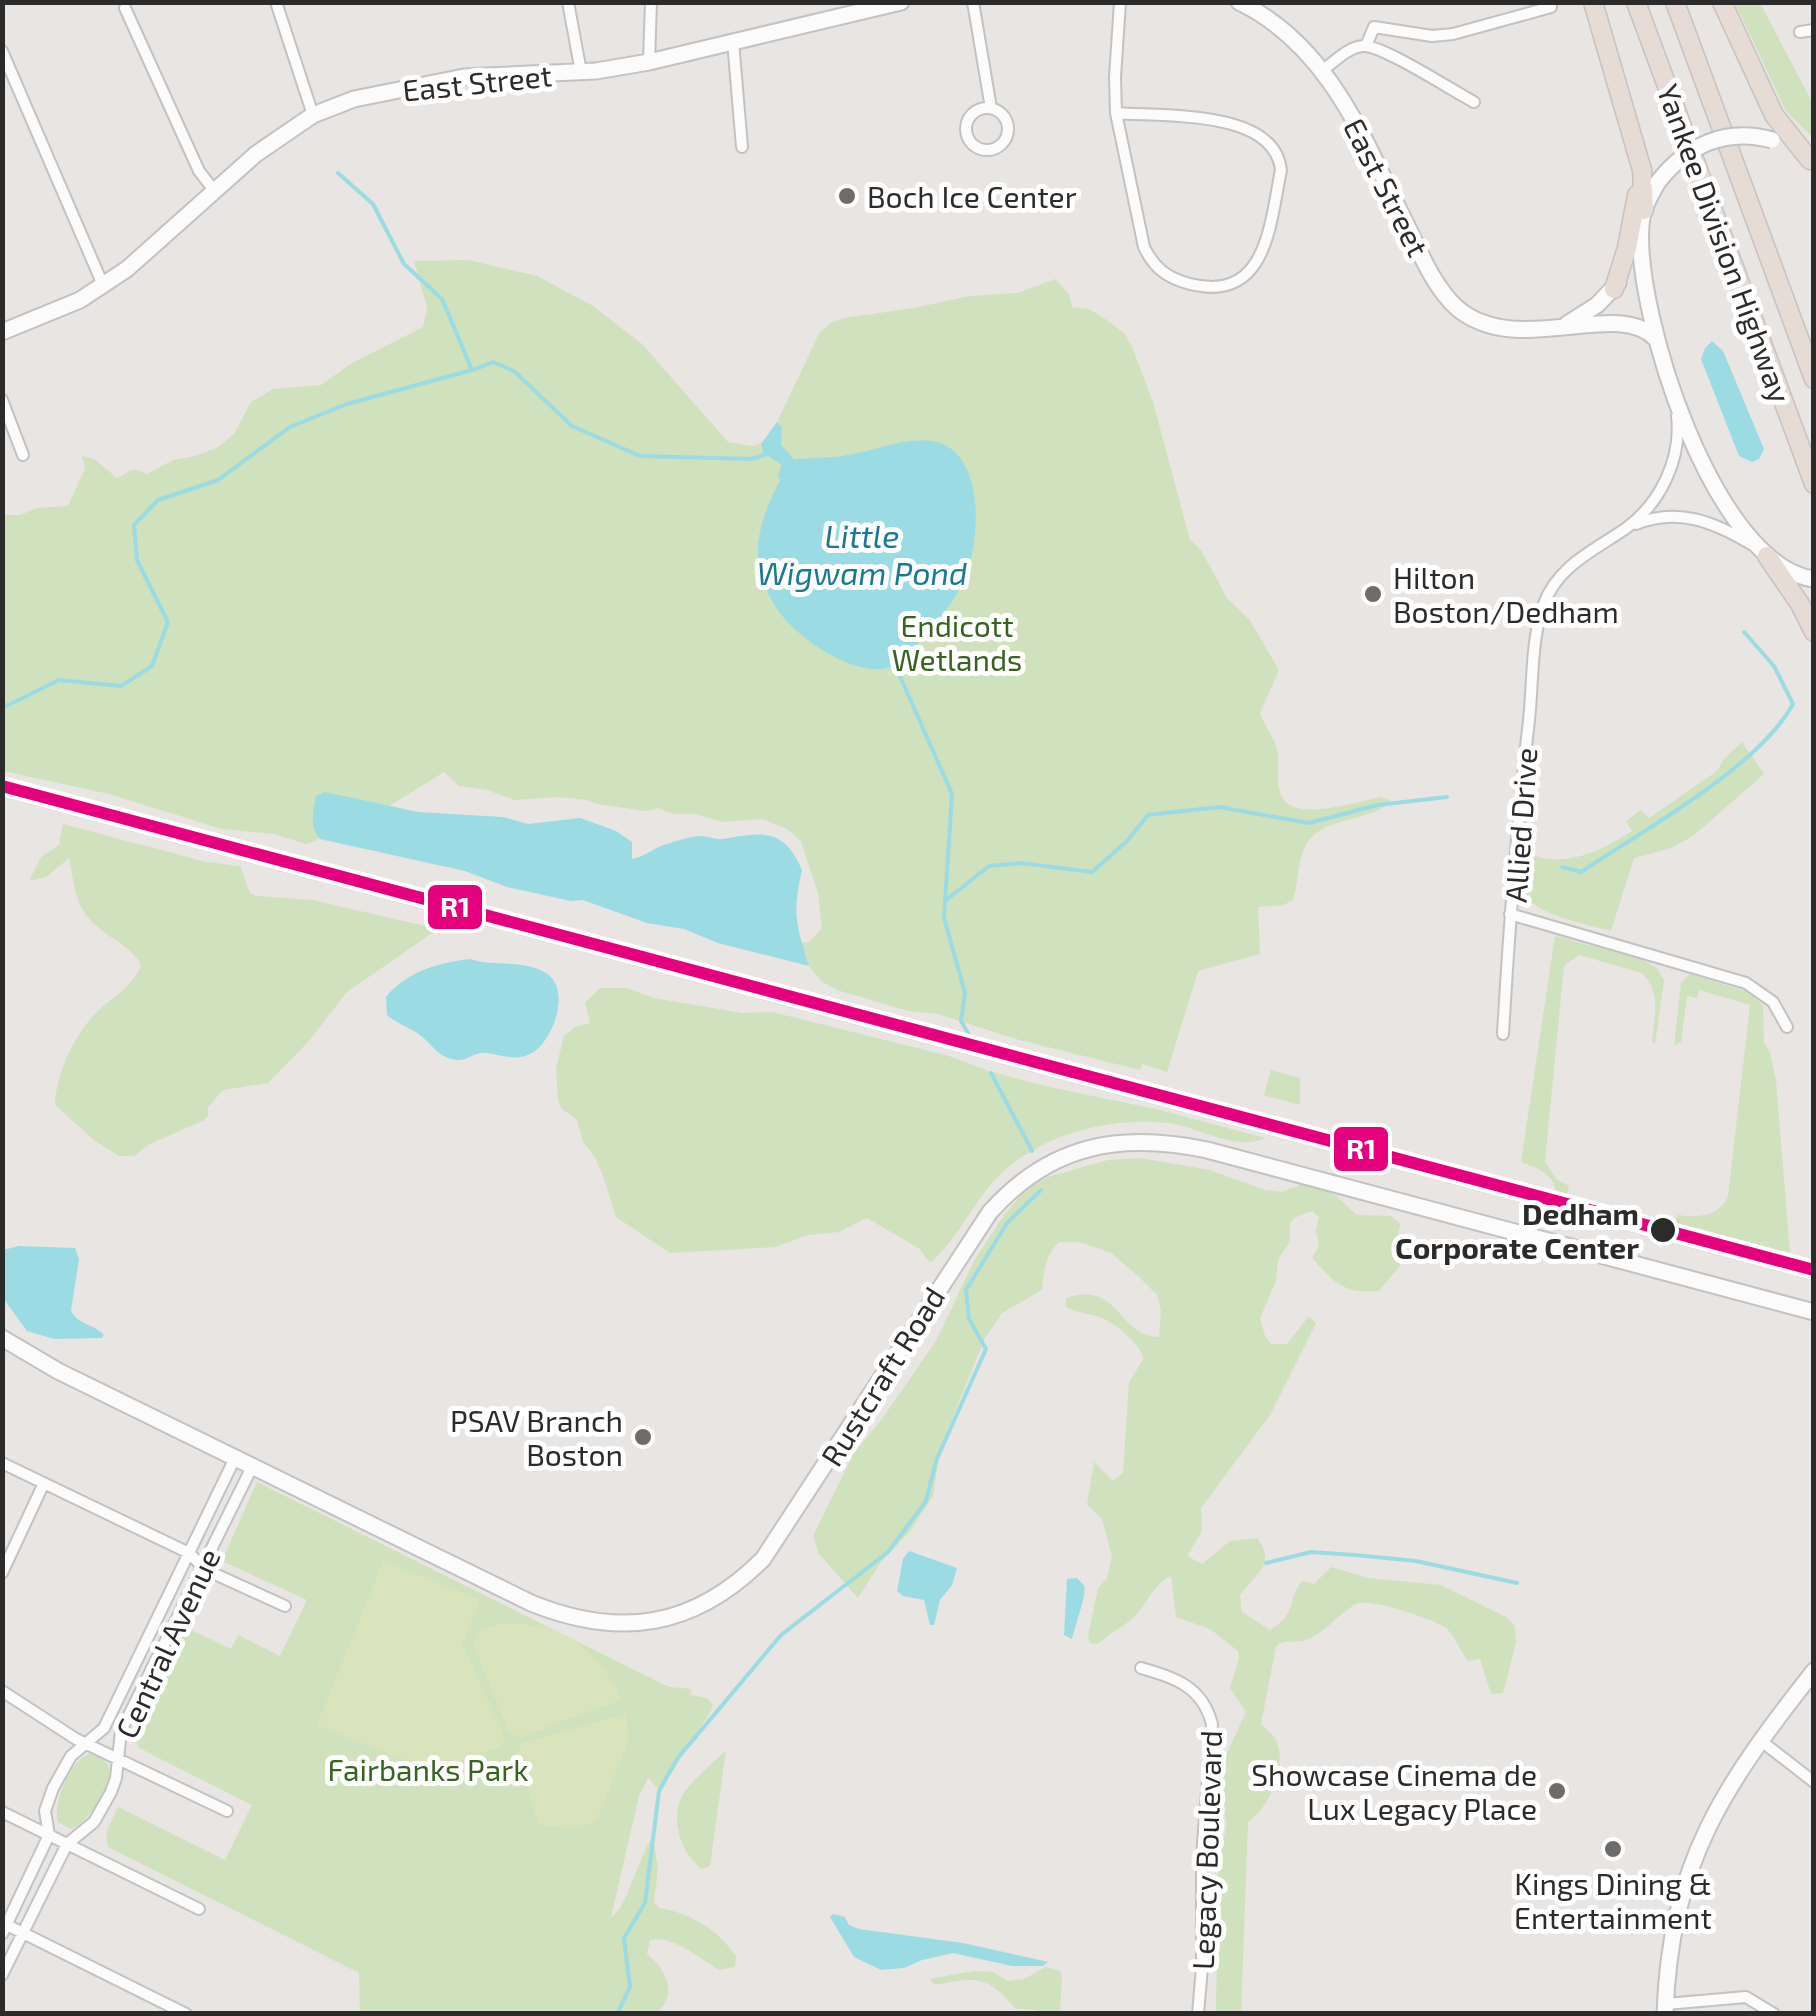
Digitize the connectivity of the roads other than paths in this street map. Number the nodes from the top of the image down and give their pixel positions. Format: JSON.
{"nodes":[{"id":1,"x":276,"y":2,"type":"edge"},
{"id":2,"x":568,"y":2,"type":"edge"},
{"id":3,"x":651,"y":2,"type":"edge"},
{"id":4,"x":973,"y":2,"type":"edge"},
{"id":5,"x":1120,"y":2,"type":"edge"},
{"id":6,"x":1239,"y":2,"type":"edge"},
{"id":7,"x":1593,"y":2,"type":"edge"},
{"id":8,"x":1636,"y":2,"type":"edge"},
{"id":9,"x":1675,"y":2,"type":"edge"},
{"id":10,"x":1722,"y":2,"type":"edge"},
{"id":11,"x":898,"y":3,"type":"edge"},
{"id":12,"x":1550,"y":7,"type":"dead end"},
{"id":13,"x":125,"y":8,"type":"dead end"},
{"id":14,"x":1814,"y":30,"type":"edge"},
{"id":15,"x":1800,"y":32,"type":"dead end"},
{"id":16,"x":733,"y":42,"type":"junction"},
{"id":17,"x":1366,"y":46,"type":"junction"},
{"id":18,"x":2,"y":51,"type":"edge"},
{"id":19,"x":649,"y":62,"type":"junction"},
{"id":20,"x":1322,"y":70,"type":"junction"},
{"id":21,"x":581,"y":72,"type":"junction"},
{"id":22,"x":1474,"y":102,"type":"dead end"},
{"id":23,"x":991,"y":108,"type":"junction"},
{"id":24,"x":1116,"y":113,"type":"junction"},
{"id":25,"x":313,"y":115,"type":"junction"},
{"id":26,"x":742,"y":147,"type":"dead end"},
{"id":27,"x":1636,"y":154,"type":"junction"},
{"id":28,"x":1811,"y":162,"type":"edge"},
{"id":29,"x":213,"y":189,"type":"junction"},
{"id":30,"x":1642,"y":216,"type":"junction"},
{"id":31,"x":103,"y":285,"type":"junction"},
{"id":32,"x":1614,"y":289,"type":"junction"},
{"id":33,"x":1554,"y":329,"type":"junction"},
{"id":34,"x":2,"y":332,"type":"edge"},
{"id":35,"x":1655,"y":338,"type":"junction"},
{"id":36,"x":1814,"y":379,"type":"edge"},
{"id":37,"x":1671,"y":386,"type":"junction"},
{"id":38,"x":2,"y":400,"type":"edge"},
{"id":39,"x":23,"y":455,"type":"dead end"},
{"id":40,"x":1814,"y":484,"type":"edge"},
{"id":41,"x":1626,"y":528,"type":"junction"},
{"id":42,"x":1762,"y":552,"type":"junction"},
{"id":43,"x":1809,"y":579,"type":"edge"},
{"id":44,"x":1814,"y":632,"type":"edge"},
{"id":45,"x":1510,"y":914,"type":"junction"},
{"id":46,"x":1787,"y":1027,"type":"dead end"},
{"id":47,"x":1504,"y":1034,"type":"dead end"},
{"id":48,"x":1814,"y":1312,"type":"edge"},
{"id":49,"x":2,"y":1338,"type":"edge"},
{"id":50,"x":235,"y":1458,"type":"junction"},
{"id":51,"x":2,"y":1462,"type":"edge"},
{"id":52,"x":252,"y":1466,"type":"junction"},
{"id":53,"x":44,"y":1483,"type":"junction"},
{"id":54,"x":189,"y":1553,"type":"junction"},
{"id":55,"x":202,"y":1566,"type":"junction"},
{"id":56,"x":2,"y":1573,"type":"edge"},
{"id":57,"x":285,"y":1606,"type":"dead end"},
{"id":58,"x":1141,"y":1668,"type":"dead end"},
{"id":59,"x":1814,"y":1671,"type":"edge"},
{"id":60,"x":2,"y":1691,"type":"edge"},
{"id":61,"x":1760,"y":1740,"type":"junction"},
{"id":62,"x":86,"y":1744,"type":"junction"},
{"id":63,"x":117,"y":1758,"type":"junction"},
{"id":64,"x":1814,"y":1782,"type":"edge"},
{"id":65,"x":227,"y":1811,"type":"dead end"},
{"id":66,"x":2,"y":1812,"type":"edge"},
{"id":67,"x":49,"y":1835,"type":"junction"},
{"id":68,"x":66,"y":1844,"type":"junction"},
{"id":69,"x":199,"y":1909,"type":"dead end"},
{"id":70,"x":5,"y":1929,"type":"edge"},
{"id":71,"x":22,"y":1933,"type":"junction"},
{"id":72,"x":2,"y":1974,"type":"edge"},
{"id":73,"x":1666,"y":2009,"type":"edge"},
{"id":74,"x":186,"y":2014,"type":"edge"},
{"id":75,"x":1198,"y":2014,"type":"edge"},
{"id":76,"x":1774,"y":2014,"type":"edge"}],
"edges":[{"from":1,"to":25,"type":"street"},
{"from":2,"to":21,"type":"street"},
{"from":3,"to":19,"type":"street"},
{"from":4,"to":23,"type":"street"},
{"from":5,"to":24,"type":"street"},
{"from":6,"to":20,"type":"main road","name":"East Street"},
{"from":7,"to":27,"type":"highway"},
{"from":8,"to":40,"type":"highway","name":"Yankee Division Highway"},
{"from":9,"to":36,"type":"highway","name":"Yankee Division Highway"},
{"from":10,"to":28,"type":"highway"},
{"from":11,"to":16,"type":"main road","name":"East Street"},
{"from":12,"to":17,"type":"street"},
{"from":13,"to":29,"type":"street"},
{"from":14,"to":15,"type":"street"},
{"from":16,"to":19,"type":"main road","name":"East Street"},
{"from":16,"to":26,"type":"street"},
{"from":17,"to":20,"type":"street"},
{"from":17,"to":22,"type":"street"},
{"from":18,"to":31,"type":"street"},
{"from":19,"to":21,"type":"main road","name":"East Street"},
{"from":20,"to":33,"type":"main road","name":"East Street"},
{"from":21,"to":25,"type":"main road","name":"East Street"},
{"from":23,"to":23,"type":"street"},
{"from":24,"to":24,"type":"street"},
{"from":25,"to":29,"type":"main road","name":"East Street"},
{"from":27,"to":30,"type":"highway"},
{"from":27,"to":32,"type":"highway"},
{"from":28,"to":30,"type":"main road","bridge":true},
{"from":29,"to":31,"type":"main road","name":"East Street"},
{"from":30,"to":32,"type":"main road"},
{"from":30,"to":35,"type":"main road"},
{"from":31,"to":34,"type":"main road","name":"East Street"},
{"from":32,"to":33,"type":"main road"},
{"from":33,"to":35,"type":"main road","name":"East Street"},
{"from":35,"to":37,"type":"main road"},
{"from":37,"to":41,"type":"street","name":"Allied Drive"},
{"from":37,"to":42,"type":"main road"},
{"from":38,"to":39,"type":"street"},
{"from":41,"to":42,"type":"street","name":"Allied Drive"},
{"from":41,"to":45,"type":"street","name":"Allied Drive"},
{"from":42,"to":43,"type":"main road"},
{"from":42,"to":44,"type":"highway"},
{"from":45,"to":46,"type":"street","name":"Allied Drive"},
{"from":45,"to":47,"type":"street"},
{"from":48,"to":52,"type":"main road","name":"Rustcraft Road"},
{"from":49,"to":50,"type":"main road","name":"Rustcraft Road"},
{"from":50,"to":52,"type":"main road","name":"Rustcraft Road"},
{"from":50,"to":54,"type":"street","name":"Central Avenue"},
{"from":51,"to":53,"type":"street"},
{"from":52,"to":55,"type":"street","name":"Central Avenue"},
{"from":53,"to":54,"type":"street"},
{"from":53,"to":56,"type":"street"},
{"from":54,"to":55,"type":"street"},
{"from":54,"to":62,"type":"street","name":"Central Avenue"},
{"from":55,"to":57,"type":"street"},
{"from":55,"to":63,"type":"street","name":"Central Avenue"},
{"from":58,"to":75,"type":"street","name":"Legacy Boulevard"},
{"from":59,"to":61,"type":"main road"},
{"from":60,"to":62,"type":"street"},
{"from":61,"to":64,"type":"street"},
{"from":61,"to":73,"type":"main road"},
{"from":62,"to":63,"type":"street"},
{"from":62,"to":67,"type":"street","name":"Central Avenue"},
{"from":63,"to":65,"type":"street"},
{"from":63,"to":68,"type":"street","name":"Central Avenue"},
{"from":66,"to":67,"type":"street"},
{"from":67,"to":68,"type":"street"},
{"from":67,"to":70,"type":"street","name":"Central Avenue"},
{"from":68,"to":69,"type":"street"},
{"from":68,"to":71,"type":"street","name":"Central Avenue"},
{"from":70,"to":71,"type":"street"},
{"from":71,"to":72,"type":"street","name":"Central Avenue"},
{"from":71,"to":74,"type":"street"},
{"from":73,"to":76,"type":"street"}]}
